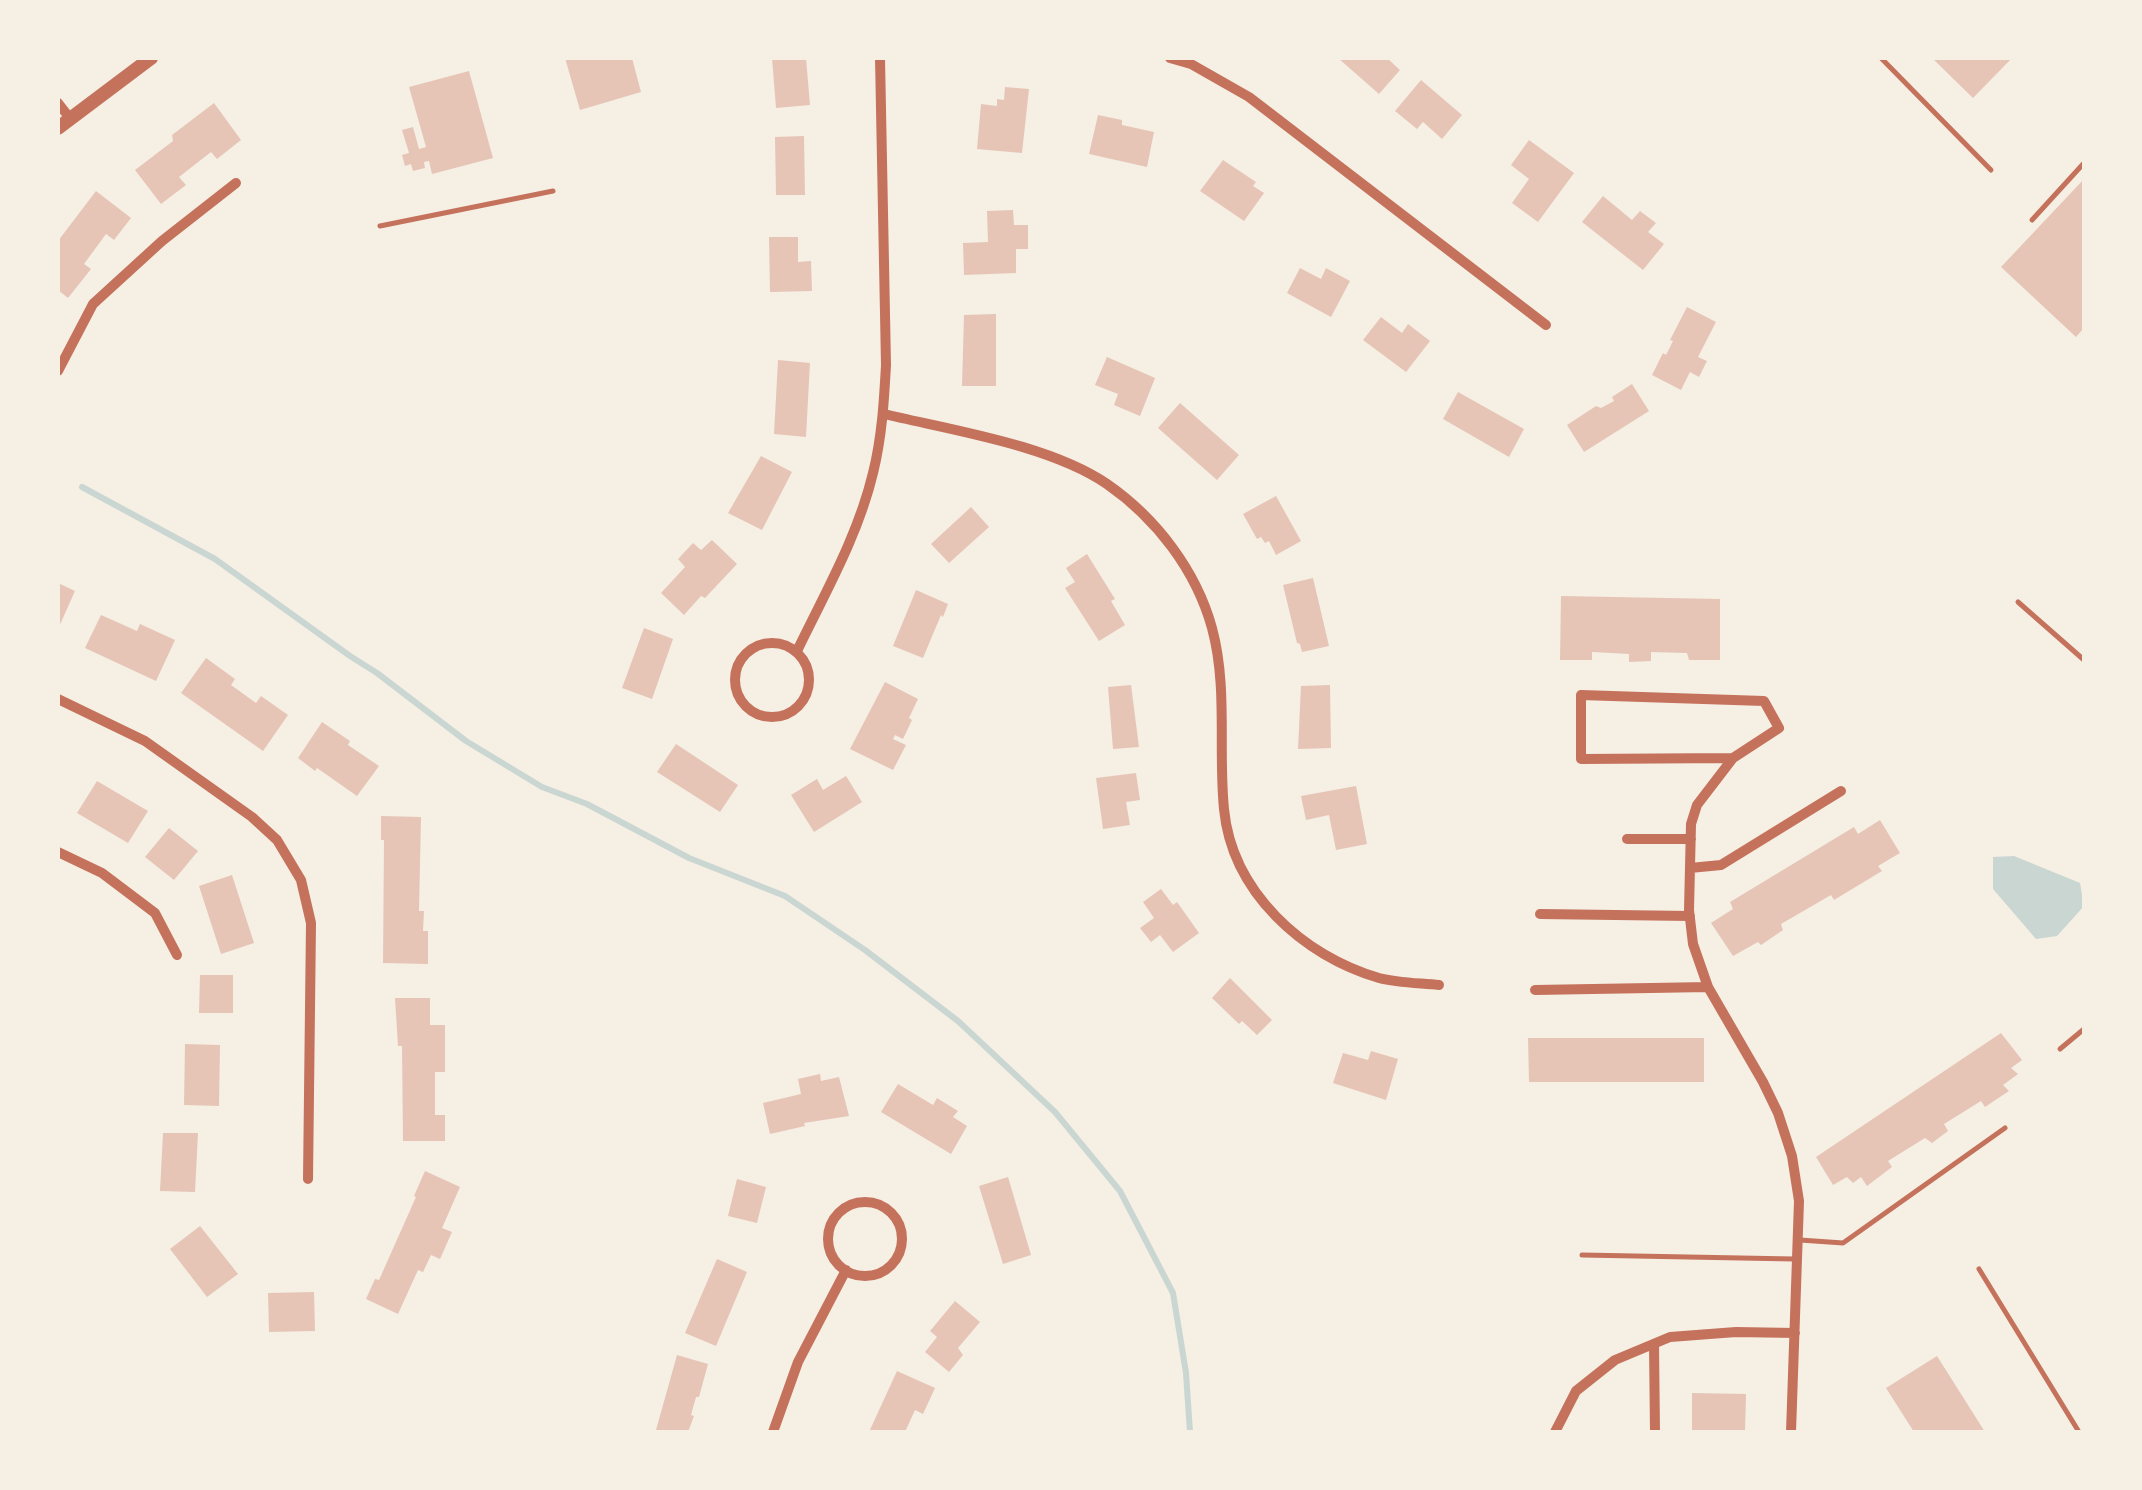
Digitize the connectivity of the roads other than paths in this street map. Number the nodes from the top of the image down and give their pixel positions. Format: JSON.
{"nodes":[{"id":1,"x":151,"y":58,"type":"edge"},
{"id":2,"x":880,"y":58,"type":"edge"},
{"id":3,"x":1170,"y":58,"type":"edge"},
{"id":4,"x":1881,"y":58,"type":"edge"},
{"id":5,"x":58,"y":103,"type":"edge"},
{"id":6,"x":63,"y":122,"type":"edge"},
{"id":7,"x":2084,"y":163,"type":"edge"},
{"id":8,"x":1991,"y":170,"type":"dead end"},
{"id":9,"x":236,"y":184,"type":"dead end"},
{"id":10,"x":553,"y":192,"type":"dead end"},
{"id":11,"x":2032,"y":220,"type":"dead end"},
{"id":12,"x":380,"y":226,"type":"dead end"},
{"id":13,"x":1546,"y":325,"type":"dead end"},
{"id":14,"x":58,"y":371,"type":"edge"},
{"id":15,"x":884,"y":414,"type":"junction"},
{"id":16,"x":2018,"y":602,"type":"dead end"},
{"id":17,"x":797,"y":652,"type":"junction"},
{"id":18,"x":2084,"y":660,"type":"edge"},
{"id":19,"x":58,"y":699,"type":"edge"},
{"id":20,"x":1733,"y":758,"type":"junction"},
{"id":21,"x":1840,"y":791,"type":"dead end"},
{"id":22,"x":1627,"y":838,"type":"dead end"},
{"id":23,"x":1691,"y":839,"type":"junction"},
{"id":24,"x":58,"y":852,"type":"edge"},
{"id":25,"x":1690,"y":868,"type":"junction"},
{"id":26,"x":1540,"y":914,"type":"dead end"},
{"id":27,"x":1690,"y":916,"type":"junction"},
{"id":28,"x":177,"y":955,"type":"dead end"},
{"id":29,"x":1439,"y":985,"type":"dead end"},
{"id":30,"x":1708,"y":986,"type":"junction"},
{"id":31,"x":1535,"y":990,"type":"dead end"},
{"id":32,"x":2084,"y":1029,"type":"edge"},
{"id":33,"x":2060,"y":1048,"type":"dead end"},
{"id":34,"x":2005,"y":1128,"type":"dead end"},
{"id":35,"x":308,"y":1179,"type":"dead end"},
{"id":36,"x":1798,"y":1240,"type":"junction"},
{"id":37,"x":1582,"y":1255,"type":"dead end"},
{"id":38,"x":1797,"y":1259,"type":"junction"},
{"id":39,"x":1979,"y":1269,"type":"dead end"},
{"id":40,"x":846,"y":1270,"type":"junction"},
{"id":41,"x":1795,"y":1334,"type":"junction"},
{"id":42,"x":1654,"y":1344,"type":"junction"},
{"id":43,"x":773,"y":1432,"type":"edge"},
{"id":44,"x":1556,"y":1432,"type":"edge"},
{"id":45,"x":1655,"y":1432,"type":"edge"},
{"id":46,"x":1792,"y":1432,"type":"edge"},
{"id":47,"x":2079,"y":1432,"type":"edge"}],
"edges":[{"from":1,"to":6,"type":"street"},
{"from":2,"to":15,"type":"street"},
{"from":3,"to":13,"type":"street"},
{"from":4,"to":8,"type":"lane"},
{"from":5,"to":6,"type":"street"},
{"from":7,"to":11,"type":"lane"},
{"from":9,"to":14,"type":"street"},
{"from":10,"to":12,"type":"lane"},
{"from":15,"to":17,"type":"street"},
{"from":15,"to":29,"type":"street"},
{"from":16,"to":18,"type":"lane"},
{"from":17,"to":17,"type":"street"},
{"from":19,"to":35,"type":"street"},
{"from":20,"to":20,"type":"street"},
{"from":20,"to":23,"type":"street"},
{"from":21,"to":25,"type":"street"},
{"from":22,"to":23,"type":"street"},
{"from":23,"to":25,"type":"street"},
{"from":24,"to":28,"type":"street"},
{"from":25,"to":27,"type":"street"},
{"from":26,"to":27,"type":"street"},
{"from":27,"to":30,"type":"street"},
{"from":30,"to":31,"type":"street"},
{"from":30,"to":36,"type":"street"},
{"from":32,"to":33,"type":"lane"},
{"from":34,"to":36,"type":"lane"},
{"from":36,"to":38,"type":"street"},
{"from":37,"to":38,"type":"lane"},
{"from":38,"to":41,"type":"street"},
{"from":39,"to":47,"type":"lane"},
{"from":40,"to":40,"type":"street"},
{"from":40,"to":43,"type":"street"},
{"from":41,"to":42,"type":"street"},
{"from":41,"to":46,"type":"street"},
{"from":42,"to":44,"type":"street"},
{"from":42,"to":45,"type":"street"}]}
